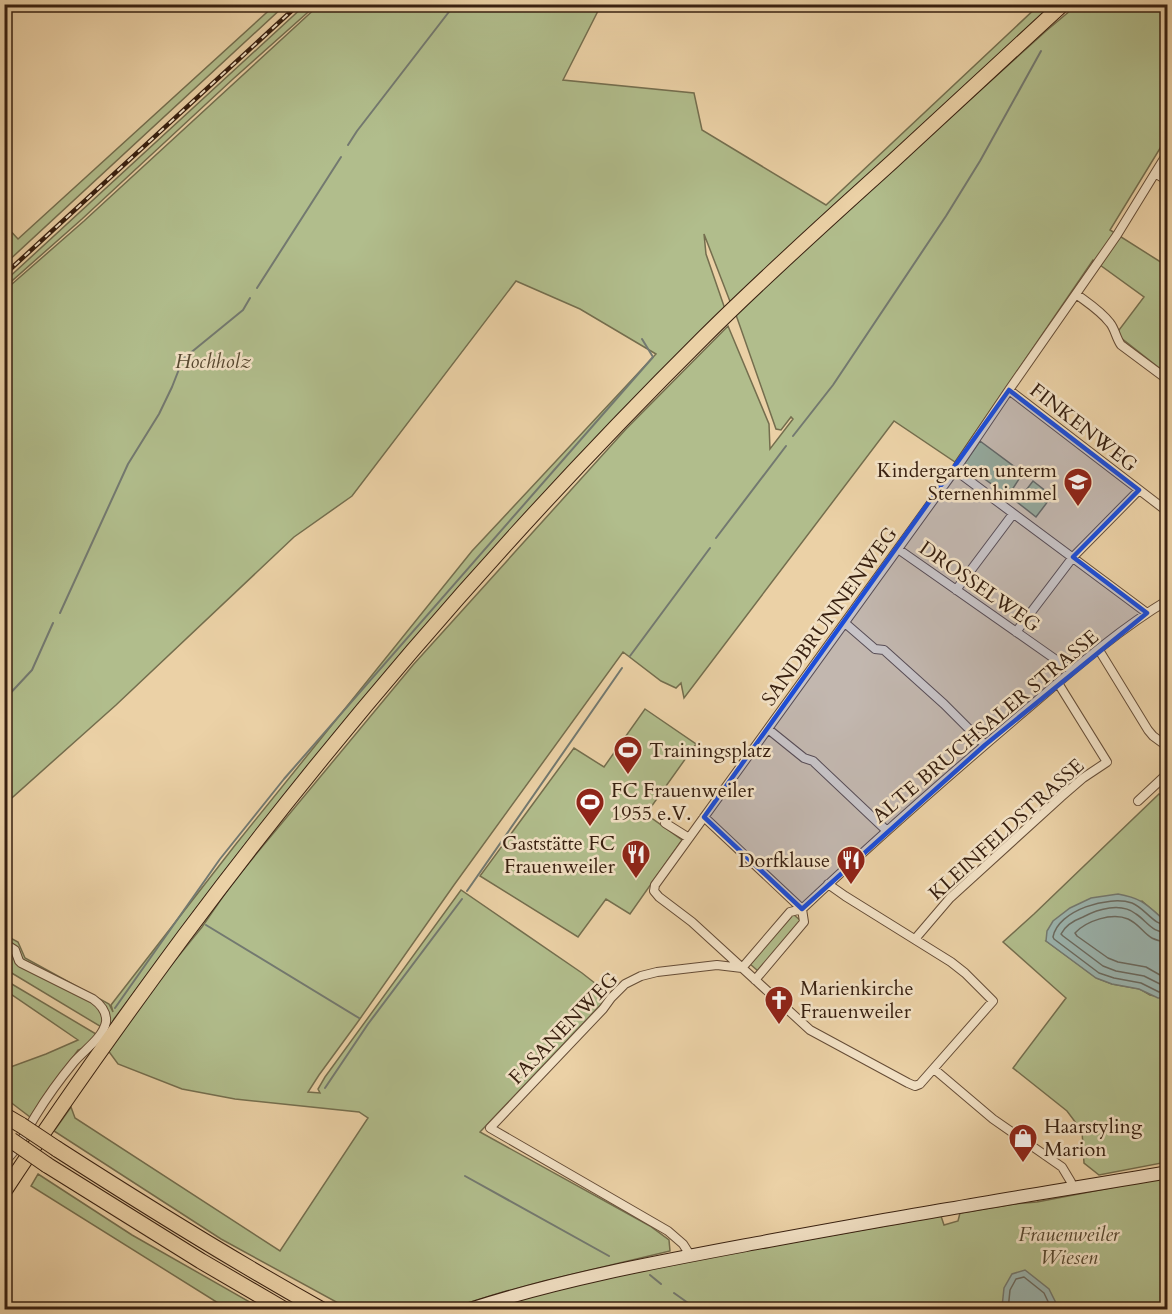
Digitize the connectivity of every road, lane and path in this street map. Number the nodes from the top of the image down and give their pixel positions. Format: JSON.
{"nodes":[{"id":1,"x":1062,"y":4,"type":"edge"},
{"id":2,"x":1071,"y":4,"type":"edge"},
{"id":3,"x":942,"y":117,"type":"junction"},
{"id":4,"x":1167,"y":152,"type":"edge"},
{"id":5,"x":1155,"y":173,"type":"junction"},
{"id":6,"x":1167,"y":181,"type":"edge"},
{"id":7,"x":1076,"y":294,"type":"junction"},
{"id":8,"x":1167,"y":380,"type":"edge"},
{"id":9,"x":1009,"y":390,"type":"junction"},
{"id":10,"x":955,"y":470,"type":"junction"},
{"id":11,"x":1139,"y":490,"type":"junction"},
{"id":12,"x":1167,"y":512,"type":"edge"},
{"id":13,"x":1013,"y":514,"type":"junction"},
{"id":14,"x":898,"y":549,"type":"junction"},
{"id":15,"x":1073,"y":557,"type":"junction"},
{"id":16,"x":956,"y":590,"type":"junction"},
{"id":17,"x":1167,"y":600,"type":"edge"},
{"id":18,"x":1147,"y":613,"type":"junction"},
{"id":19,"x":845,"y":623,"type":"junction"},
{"id":20,"x":1016,"y":632,"type":"junction"},
{"id":21,"x":1099,"y":650,"type":"junction"},
{"id":22,"x":1072,"y":671,"type":"junction"},
{"id":23,"x":1058,"y":683,"type":"junction"},
{"id":24,"x":768,"y":729,"type":"junction"},
{"id":25,"x":985,"y":745,"type":"junction"},
{"id":26,"x":1167,"y":747,"type":"edge"},
{"id":27,"x":1167,"y":773,"type":"edge"},
{"id":28,"x":1138,"y":801,"type":"dead end"},
{"id":29,"x":704,"y":817,"type":"junction"},
{"id":30,"x":665,"y":824,"type":"dead end"},
{"id":31,"x":886,"y":831,"type":"junction"},
{"id":32,"x":689,"y":838,"type":"junction"},
{"id":33,"x":828,"y":884,"type":"junction"},
{"id":34,"x":802,"y":909,"type":"junction"},
{"id":35,"x":915,"y":939,"type":"junction"},
{"id":36,"x":4,"y":943,"type":"edge"},
{"id":37,"x":742,"y":968,"type":"junction"},
{"id":38,"x":755,"y":980,"type":"junction"},
{"id":39,"x":934,"y":1069,"type":"junction"},
{"id":40,"x":4,"y":1115,"type":"edge"},
{"id":41,"x":8,"y":1138,"type":"edge"},
{"id":42,"x":4,"y":1162,"type":"edge"},
{"id":43,"x":1167,"y":1172,"type":"edge"},
{"id":44,"x":1072,"y":1189,"type":"junction"},
{"id":45,"x":4,"y":1192,"type":"edge"},
{"id":46,"x":690,"y":1255,"type":"junction"},
{"id":47,"x":285,"y":1310,"type":"edge"},
{"id":48,"x":322,"y":1310,"type":"edge"},
{"id":49,"x":467,"y":1310,"type":"edge"}],
"edges":[{"from":1,"to":3,"type":"main road"},
{"from":2,"to":3,"type":"main road"},
{"from":3,"to":45,"type":"main road"},
{"from":4,"to":5,"type":"street","name":"SANDBRUNNENWEG"},
{"from":5,"to":6,"type":"street"},
{"from":5,"to":7,"type":"street","name":"SANDBRUNNENWEG"},
{"from":7,"to":8,"type":"street"},
{"from":7,"to":9,"type":"street","name":"SANDBRUNNENWEG"},
{"from":9,"to":10,"type":"street","name":"SANDBRUNNENWEG"},
{"from":9,"to":11,"type":"street","name":"FINKENWEG"},
{"from":10,"to":13,"type":"street"},
{"from":10,"to":14,"type":"street","name":"SANDBRUNNENWEG"},
{"from":11,"to":12,"type":"street","name":"FINKENWEG"},
{"from":11,"to":15,"type":"street"},
{"from":13,"to":15,"type":"street"},
{"from":13,"to":16,"type":"street"},
{"from":14,"to":16,"type":"street","name":"DROSSELWEG"},
{"from":14,"to":19,"type":"street","name":"SANDBRUNNENWEG"},
{"from":15,"to":18,"type":"street"},
{"from":15,"to":20,"type":"street"},
{"from":16,"to":20,"type":"street","name":"DROSSELWEG"},
{"from":17,"to":18,"type":"street","name":"ALTE BRUCHSALER STRASSE"},
{"from":18,"to":21,"type":"street","name":"ALTE BRUCHSALER STRASSE"},
{"from":19,"to":24,"type":"street","name":"SANDBRUNNENWEG"},
{"from":19,"to":25,"type":"street"},
{"from":20,"to":22,"type":"street","name":"DROSSELWEG"},
{"from":21,"to":22,"type":"street","name":"ALTE BRUCHSALER STRASSE"},
{"from":21,"to":26,"type":"street"},
{"from":22,"to":23,"type":"street","name":"ALTE BRUCHSALER STRASSE"},
{"from":23,"to":25,"type":"street","name":"ALTE BRUCHSALER STRASSE"},
{"from":23,"to":35,"type":"street","name":"KLEINFELDSTRASSE"},
{"from":24,"to":29,"type":"street","name":"SANDBRUNNENWEG"},
{"from":24,"to":31,"type":"street"},
{"from":25,"to":31,"type":"street","name":"ALTE BRUCHSALER STRASSE"},
{"from":27,"to":28,"type":"street"},
{"from":29,"to":32,"type":"street","name":"SANDBRUNNENWEG"},
{"from":29,"to":34,"type":"street"},
{"from":30,"to":32,"type":"street"},
{"from":31,"to":33,"type":"street","name":"ALTE BRUCHSALER STRASSE"},
{"from":32,"to":37,"type":"street","name":"SANDBRUNNENWEG"},
{"from":33,"to":34,"type":"street","name":"ALTE BRUCHSALER STRASSE"},
{"from":33,"to":35,"type":"street"},
{"from":34,"to":37,"type":"street","name":"ALTE BRUCHSALER STRASSE"},
{"from":34,"to":38,"type":"street"},
{"from":35,"to":39,"type":"street"},
{"from":36,"to":42,"type":"street"},
{"from":37,"to":38,"type":"street"},
{"from":37,"to":46,"type":"street","name":"FASANENWEG"},
{"from":38,"to":39,"type":"street"},
{"from":39,"to":44,"type":"street"},
{"from":40,"to":48,"type":"highway","bridge":true},
{"from":41,"to":47,"type":"highway","bridge":true},
{"from":43,"to":44,"type":"main road"},
{"from":44,"to":46,"type":"main road"},
{"from":46,"to":49,"type":"main road"}]}
